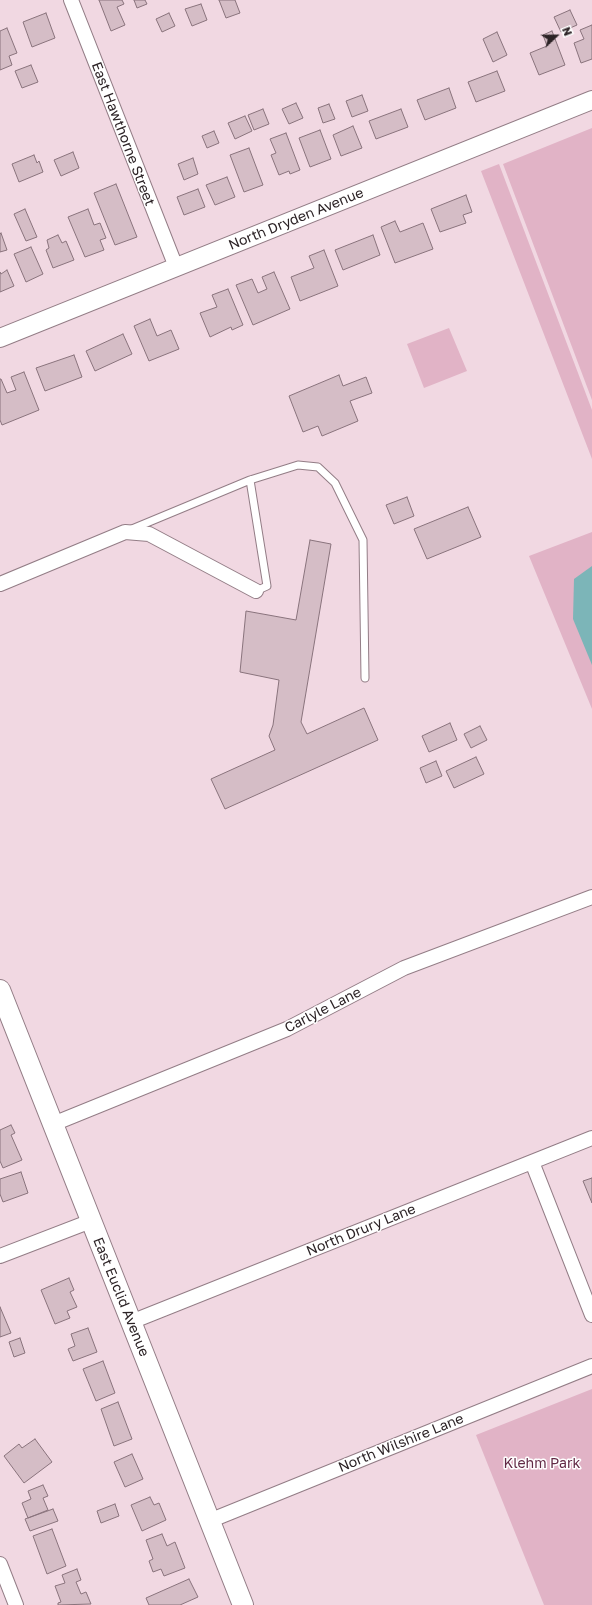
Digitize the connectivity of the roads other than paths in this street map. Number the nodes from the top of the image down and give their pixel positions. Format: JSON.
{"nodes":[{"id":1,"x":71,"y":0,"type":"edge"},
{"id":2,"x":592,"y":100,"type":"edge"},
{"id":3,"x":176,"y":267,"type":"junction"},
{"id":4,"x":0,"y":338,"type":"edge"},
{"id":5,"x":250,"y":480,"type":"junction"},
{"id":6,"x":125,"y":532,"type":"junction"},
{"id":7,"x":0,"y":584,"type":"edge"},
{"id":8,"x":256,"y":591,"type":"joint"},
{"id":9,"x":365,"y":678,"type":"dead end"},
{"id":10,"x":592,"y":897,"type":"edge"},
{"id":11,"x":0,"y":990,"type":"edge"},
{"id":12,"x":53,"y":1124,"type":"junction"},
{"id":13,"x":592,"y":1138,"type":"edge"},
{"id":14,"x":532,"y":1162,"type":"junction"},
{"id":15,"x":91,"y":1221,"type":"junction"},
{"id":16,"x":0,"y":1256,"type":"edge"},
{"id":17,"x":592,"y":1315,"type":"edge"},
{"id":18,"x":131,"y":1322,"type":"junction"},
{"id":19,"x":592,"y":1366,"type":"edge"},
{"id":20,"x":209,"y":1521,"type":"junction"},
{"id":21,"x":0,"y":1564,"type":"edge"},
{"id":22,"x":16,"y":1605,"type":"edge"},
{"id":23,"x":243,"y":1605,"type":"edge"}],
"edges":[{"from":1,"to":3,"type":"street","name":"East Hawthorne Street"},
{"from":2,"to":3,"type":"street","name":"North Dryden Avenue"},
{"from":3,"to":4,"type":"street","name":"North Dryden Avenue"},
{"from":5,"to":6,"type":"lane"},
{"from":5,"to":8,"type":"lane"},
{"from":5,"to":9,"type":"lane"},
{"from":6,"to":7,"type":"street"},
{"from":6,"to":8,"type":"street"},
{"from":10,"to":12,"type":"street","name":"Carlyle Lane"},
{"from":11,"to":12,"type":"main road","name":"East Euclid Avenue"},
{"from":12,"to":15,"type":"main road","name":"East Euclid Avenue"},
{"from":13,"to":14,"type":"street","name":"North Drury Lane"},
{"from":14,"to":17,"type":"street"},
{"from":14,"to":18,"type":"street","name":"North Drury Lane"},
{"from":15,"to":16,"type":"street"},
{"from":15,"to":18,"type":"main road","name":"East Euclid Avenue"},
{"from":18,"to":20,"type":"main road","name":"East Euclid Avenue"},
{"from":19,"to":20,"type":"street","name":"North Wilshire Lane"},
{"from":20,"to":23,"type":"main road","name":"East Euclid Avenue"},
{"from":21,"to":22,"type":"street"}]}
